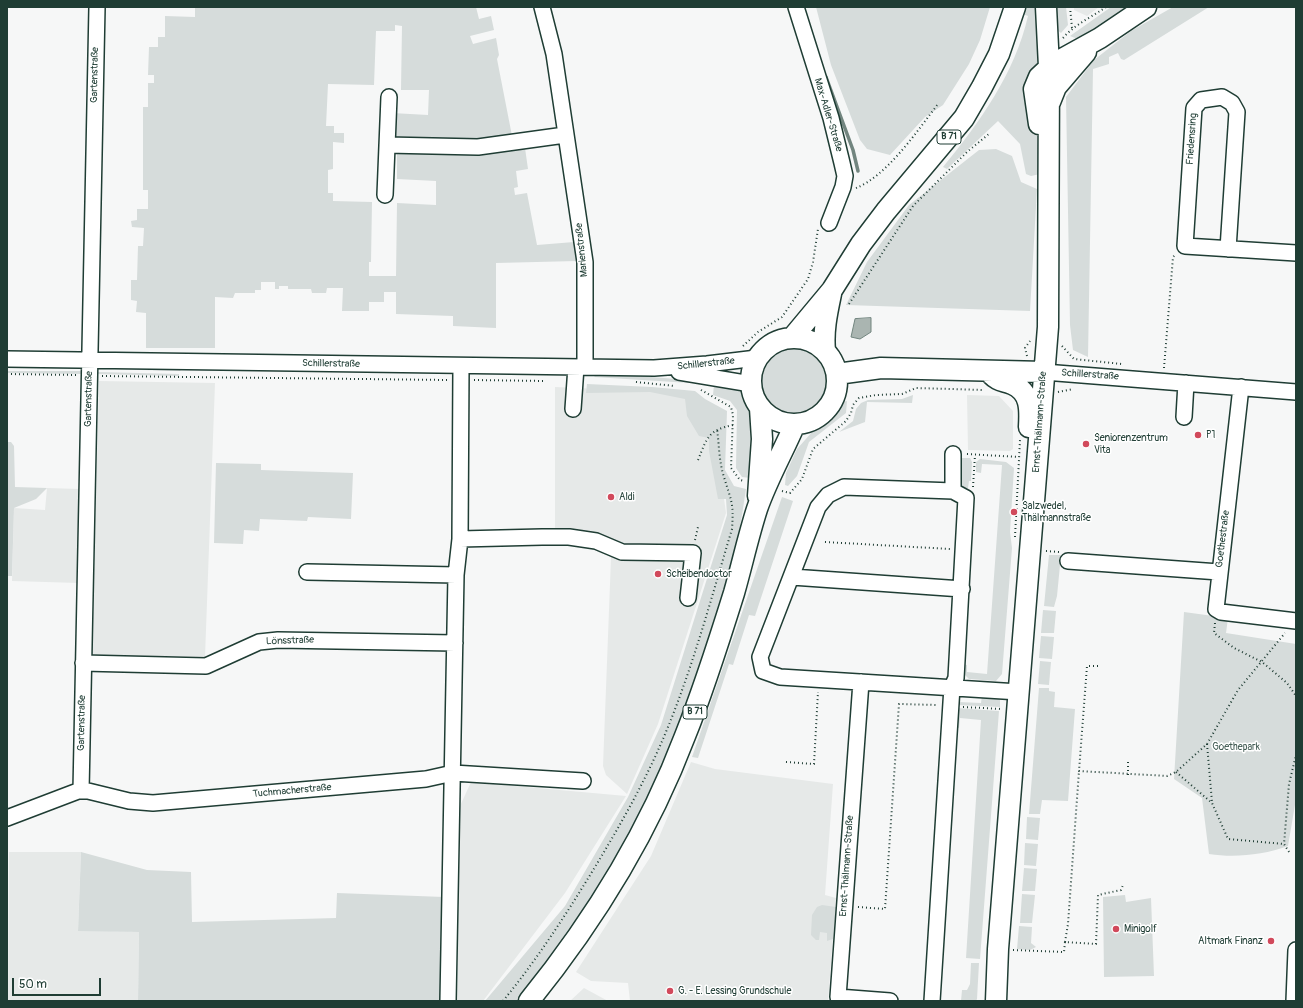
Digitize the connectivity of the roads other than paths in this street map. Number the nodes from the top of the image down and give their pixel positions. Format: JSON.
{"nodes":[{"id":1,"x":96,"y":7,"type":"edge"},
{"id":2,"x":542,"y":7,"type":"edge"},
{"id":3,"x":796,"y":7,"type":"edge"},
{"id":4,"x":1015,"y":7,"type":"edge"},
{"id":5,"x":1146,"y":7,"type":"edge"},
{"id":6,"x":1046,"y":13,"type":"edge"},
{"id":7,"x":1100,"y":38,"type":"junction"},
{"id":8,"x":1051,"y":65,"type":"junction"},
{"id":9,"x":389,"y":97,"type":"dead end"},
{"id":10,"x":1049,"y":105,"type":"junction"},
{"id":11,"x":565,"y":135,"type":"junction"},
{"id":12,"x":387,"y":145,"type":"junction"},
{"id":13,"x":1047,"y":153,"type":"junction"},
{"id":14,"x":385,"y":195,"type":"dead end"},
{"id":15,"x":829,"y":223,"type":"road end"},
{"id":16,"x":1228,"y":249,"type":"junction"},
{"id":17,"x":1296,"y":253,"type":"edge"},
{"id":18,"x":832,"y":290,"type":"junction"},
{"id":19,"x":792,"y":338,"type":"junction"},
{"id":20,"x":826,"y":351,"type":"junction"},
{"id":21,"x":757,"y":358,"type":"junction"},
{"id":22,"x":7,"y":360,"type":"edge"},
{"id":23,"x":90,"y":361,"type":"junction"},
{"id":24,"x":581,"y":367,"type":"junction"},
{"id":25,"x":654,"y":368,"type":"junction"},
{"id":26,"x":988,"y":370,"type":"junction"},
{"id":27,"x":1044,"y":372,"type":"junction"},
{"id":28,"x":461,"y":373,"type":"junction"},
{"id":29,"x":837,"y":374,"type":"junction"},
{"id":30,"x":1186,"y":383,"type":"junction"},
{"id":31,"x":751,"y":384,"type":"junction"},
{"id":32,"x":1241,"y":387,"type":"junction"},
{"id":33,"x":1296,"y":392,"type":"edge"},
{"id":34,"x":760,"y":408,"type":"junction"},
{"id":35,"x":573,"y":409,"type":"dead end"},
{"id":36,"x":1184,"y":417,"type":"dead end"},
{"id":37,"x":795,"y":424,"type":"junction"},
{"id":38,"x":1038,"y":452,"type":"junction"},
{"id":39,"x":953,"y":454,"type":"road end"},
{"id":40,"x":953,"y":492,"type":"junction"},
{"id":41,"x":757,"y":508,"type":"junction"},
{"id":42,"x":460,"y":539,"type":"junction"},
{"id":43,"x":1068,"y":561,"type":"road end"},
{"id":44,"x":307,"y":572,"type":"dead end"},
{"id":45,"x":1219,"y":572,"type":"junction"},
{"id":46,"x":456,"y":575,"type":"junction"},
{"id":47,"x":792,"y":577,"type":"junction"},
{"id":48,"x":962,"y":589,"type":"junction"},
{"id":49,"x":688,"y":598,"type":"dead end"},
{"id":50,"x":1295,"y":621,"type":"edge"},
{"id":51,"x":455,"y":643,"type":"junction"},
{"id":52,"x":83,"y":663,"type":"junction"},
{"id":53,"x":861,"y":682,"type":"junction"},
{"id":54,"x":952,"y":688,"type":"junction"},
{"id":55,"x":1019,"y":692,"type":"junction"},
{"id":56,"x":453,"y":776,"type":"junction"},
{"id":57,"x":583,"y":782,"type":"dead end"},
{"id":58,"x":81,"y":791,"type":"junction"},
{"id":59,"x":7,"y":818,"type":"edge"},
{"id":60,"x":1296,"y":950,"type":"edge"},
{"id":61,"x":448,"y":1001,"type":"edge"},
{"id":62,"x":529,"y":1001,"type":"edge"},
{"id":63,"x":890,"y":1001,"type":"edge"},
{"id":64,"x":932,"y":1001,"type":"edge"},
{"id":65,"x":996,"y":1001,"type":"edge"},
{"id":66,"x":1294,"y":1001,"type":"edge"}],
"edges":[{"from":1,"to":23,"type":"street","name":"Gartenstraße"},
{"from":2,"to":11,"type":"street","name":"Marienstraße"},
{"from":3,"to":15,"type":"street","name":"Max-Adler-Straße"},
{"from":4,"to":18,"type":"main road","number":"B 71"},
{"from":5,"to":7,"type":"main road"},
{"from":6,"to":7,"type":"main road"},
{"from":6,"to":8,"type":"main road","name":"Ernst-Thälmann-Straße"},
{"from":7,"to":8,"type":"main road"},
{"from":7,"to":10,"type":"main road"},
{"from":8,"to":10,"type":"main road","name":"Ernst-Thälmann-Straße"},
{"from":8,"to":13,"type":"main road","name":"Ernst-Thälmann-Straße"},
{"from":9,"to":12,"type":"street"},
{"from":10,"to":13,"type":"main road","name":"Ernst-Thälmann-Straße"},
{"from":11,"to":12,"type":"street"},
{"from":11,"to":24,"type":"street","name":"Marienstraße"},
{"from":12,"to":14,"type":"street"},
{"from":13,"to":27,"type":"main road","name":"Ernst-Thälmann-Straße"},
{"from":16,"to":16,"type":"street","name":"Friedensring"},
{"from":16,"to":17,"type":"street"},
{"from":18,"to":19,"type":"main road","number":"B 71"},
{"from":18,"to":20,"type":"main road","number":"B 71"},
{"from":19,"to":20,"type":"main road","number":"B 71"},
{"from":19,"to":21,"type":"main road","number":"B 71"},
{"from":20,"to":29,"type":"main road","number":"B 71"},
{"from":21,"to":25,"type":"street","name":"Schillerstraße"},
{"from":21,"to":31,"type":"main road","number":"B 71"},
{"from":22,"to":23,"type":"street","name":"Schillerstraße"},
{"from":23,"to":28,"type":"street","name":"Schillerstraße"},
{"from":23,"to":52,"type":"street","name":"Gartenstraße"},
{"from":24,"to":25,"type":"street","name":"Schillerstraße"},
{"from":24,"to":28,"type":"street","name":"Schillerstraße"},
{"from":24,"to":35,"type":"street","name":"Marienstraße"},
{"from":25,"to":31,"type":"street","name":"Schillerstraße"},
{"from":26,"to":27,"type":"main road","name":"Schillerstraße"},
{"from":26,"to":29,"type":"main road","name":"Schillerstraße"},
{"from":26,"to":38,"type":"main road"},
{"from":27,"to":30,"type":"street","name":"Schillerstraße"},
{"from":27,"to":38,"type":"main road","name":"Ernst-Thälmann-Straße"},
{"from":28,"to":42,"type":"street"},
{"from":29,"to":37,"type":"main road"},
{"from":30,"to":32,"type":"street","name":"Schillerstraße"},
{"from":30,"to":36,"type":"street"},
{"from":31,"to":34,"type":"main road","number":"B 71"},
{"from":32,"to":33,"type":"street","name":"Schillerstraße"},
{"from":32,"to":45,"type":"street","name":"Goethestraße"},
{"from":34,"to":37,"type":"main road"},
{"from":34,"to":41,"type":"main road","number":"B 71"},
{"from":37,"to":41,"type":"main road","number":"B 71"},
{"from":38,"to":55,"type":"main road","name":"Ernst-Thälmann-Straße"},
{"from":39,"to":40,"type":"street"},
{"from":40,"to":47,"type":"street"},
{"from":40,"to":48,"type":"street"},
{"from":41,"to":62,"type":"main road","number":"B 71"},
{"from":42,"to":46,"type":"street"},
{"from":42,"to":49,"type":"street"},
{"from":43,"to":45,"type":"street"},
{"from":44,"to":46,"type":"street"},
{"from":45,"to":50,"type":"street","name":"Goethestraße"},
{"from":46,"to":51,"type":"street"},
{"from":47,"to":48,"type":"street"},
{"from":47,"to":53,"type":"street"},
{"from":48,"to":54,"type":"street"},
{"from":51,"to":52,"type":"street","name":"Lönsstraße"},
{"from":51,"to":56,"type":"street"},
{"from":52,"to":58,"type":"street","name":"Gartenstraße"},
{"from":53,"to":54,"type":"street"},
{"from":53,"to":63,"type":"street","name":"Ernst-Thälmann-Straße"},
{"from":54,"to":55,"type":"street"},
{"from":54,"to":64,"type":"street"},
{"from":55,"to":65,"type":"main road","name":"Ernst-Thälmann-Straße"},
{"from":56,"to":57,"type":"street","name":"Tuchmacherstraße"},
{"from":56,"to":58,"type":"street","name":"Tuchmacherstraße"},
{"from":56,"to":61,"type":"street"},
{"from":58,"to":59,"type":"street"},
{"from":60,"to":66,"type":"street"}]}
